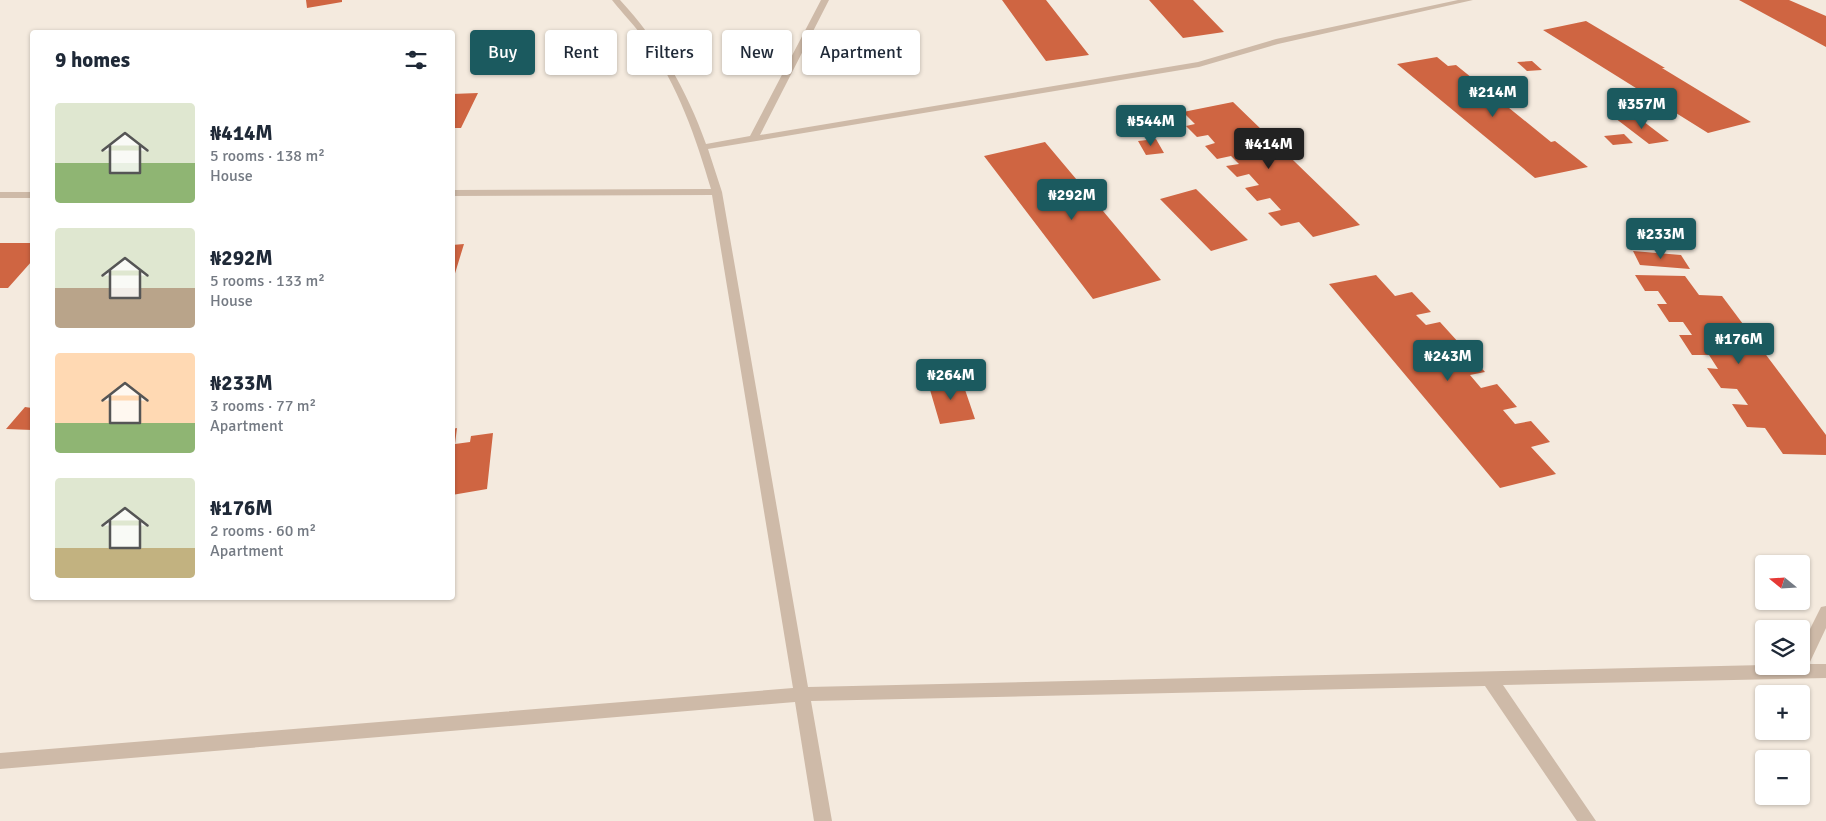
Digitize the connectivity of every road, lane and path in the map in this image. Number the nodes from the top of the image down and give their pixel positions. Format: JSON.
{"nodes":[{"id":1,"x":616,"y":0,"type":"edge"},
{"id":2,"x":825,"y":0,"type":"edge"},
{"id":3,"x":1469,"y":0,"type":"edge"},
{"id":4,"x":754,"y":138,"type":"junction"},
{"id":5,"x":704,"y":147,"type":"junction"},
{"id":6,"x":718,"y":192,"type":"junction"},
{"id":7,"x":455,"y":193,"type":"edge"},
{"id":8,"x":0,"y":195,"type":"edge"},
{"id":9,"x":30,"y":195,"type":"edge"},
{"id":10,"x":1826,"y":612,"type":"edge"},
{"id":11,"x":1810,"y":646,"type":"edge"},
{"id":12,"x":1755,"y":669,"type":"edge"},
{"id":13,"x":1810,"y":669,"type":"edge"},
{"id":14,"x":1826,"y":671,"type":"edge"},
{"id":15,"x":1490,"y":680,"type":"junction"},
{"id":16,"x":803,"y":694,"type":"junction"},
{"id":17,"x":0,"y":760,"type":"edge"},
{"id":18,"x":823,"y":821,"type":"edge"},
{"id":19,"x":1587,"y":821,"type":"edge"}],
"edges":[{"from":1,"to":5,"type":"street"},
{"from":2,"to":4,"type":"street"},
{"from":3,"to":4,"type":"street"},
{"from":4,"to":5,"type":"street"},
{"from":5,"to":6,"type":"street"},
{"from":6,"to":7,"type":"street"},
{"from":6,"to":16,"type":"street"},
{"from":8,"to":9,"type":"street"},
{"from":10,"to":11,"type":"street"},
{"from":12,"to":15,"type":"street"},
{"from":13,"to":14,"type":"street"},
{"from":15,"to":16,"type":"street"},
{"from":15,"to":19,"type":"street"},
{"from":16,"to":17,"type":"street"},
{"from":16,"to":18,"type":"street"}]}
